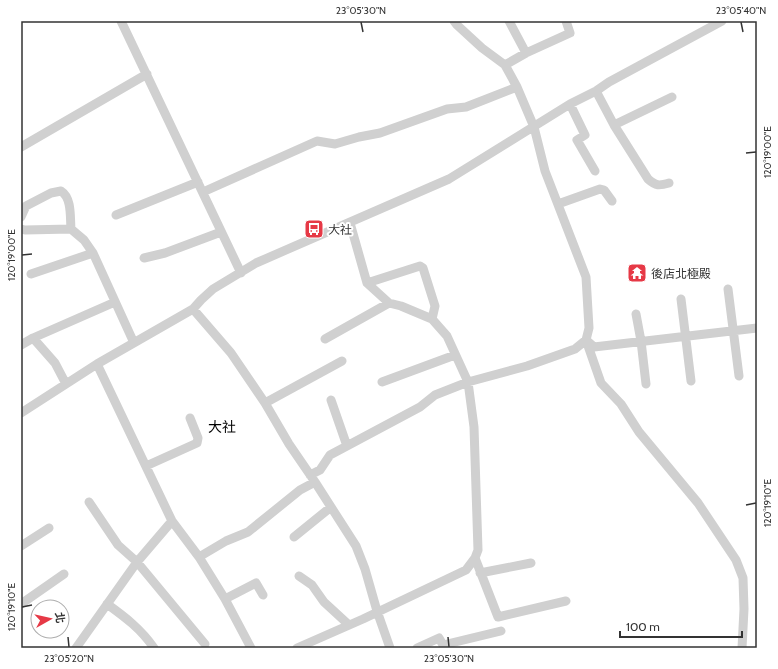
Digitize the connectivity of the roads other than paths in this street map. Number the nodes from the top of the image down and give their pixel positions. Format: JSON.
{"nodes":[{"id":1,"x":121,"y":21,"type":"edge"},
{"id":2,"x":454,"y":21,"type":"edge"},
{"id":3,"x":509,"y":21,"type":"edge"},
{"id":4,"x":566,"y":21,"type":"edge"},
{"id":5,"x":722,"y":21,"type":"edge"},
{"id":6,"x":526,"y":53,"type":"junction"},
{"id":7,"x":505,"y":65,"type":"junction"},
{"id":8,"x":147,"y":74,"type":"junction"},
{"id":9,"x":517,"y":87,"type":"junction"},
{"id":10,"x":596,"y":91,"type":"junction"},
{"id":11,"x":672,"y":97,"type":"dead end"},
{"id":12,"x":570,"y":104,"type":"junction"},
{"id":13,"x":614,"y":125,"type":"junction"},
{"id":14,"x":534,"y":126,"type":"junction"},
{"id":15,"x":21,"y":147,"type":"edge"},
{"id":16,"x":596,"y":171,"type":"dead end"},
{"id":17,"x":198,"y":182,"type":"junction"},
{"id":18,"x":669,"y":183,"type":"dead end"},
{"id":19,"x":203,"y":192,"type":"junction"},
{"id":20,"x":612,"y":201,"type":"dead end"},
{"id":21,"x":558,"y":204,"type":"junction"},
{"id":22,"x":116,"y":215,"type":"dead end"},
{"id":23,"x":21,"y":217,"type":"edge"},
{"id":24,"x":350,"y":223,"type":"junction"},
{"id":25,"x":21,"y":229,"type":"edge"},
{"id":26,"x":70,"y":229,"type":"junction"},
{"id":27,"x":221,"y":232,"type":"junction"},
{"id":28,"x":92,"y":253,"type":"junction"},
{"id":29,"x":144,"y":258,"type":"dead end"},
{"id":30,"x":241,"y":273,"type":"junction"},
{"id":31,"x":31,"y":274,"type":"dead end"},
{"id":32,"x":367,"y":283,"type":"junction"},
{"id":33,"x":728,"y":289,"type":"dead end"},
{"id":34,"x":682,"y":299,"type":"dead end"},
{"id":35,"x":115,"y":302,"type":"junction"},
{"id":36,"x":389,"y":303,"type":"junction"},
{"id":37,"x":193,"y":309,"type":"junction"},
{"id":38,"x":636,"y":314,"type":"dead end"},
{"id":39,"x":432,"y":319,"type":"junction"},
{"id":40,"x":757,"y":328,"type":"edge"},
{"id":41,"x":734,"y":332,"type":"junction"},
{"id":42,"x":686,"y":335,"type":"junction"},
{"id":43,"x":33,"y":338,"type":"junction"},
{"id":44,"x":325,"y":339,"type":"dead end"},
{"id":45,"x":586,"y":340,"type":"junction"},
{"id":46,"x":641,"y":341,"type":"junction"},
{"id":47,"x":134,"y":342,"type":"junction"},
{"id":48,"x":21,"y":345,"type":"edge"},
{"id":49,"x":455,"y":355,"type":"junction"},
{"id":50,"x":342,"y":361,"type":"dead end"},
{"id":51,"x":97,"y":364,"type":"junction"},
{"id":52,"x":739,"y":376,"type":"dead end"},
{"id":53,"x":691,"y":381,"type":"dead end"},
{"id":54,"x":382,"y":382,"type":"dead end"},
{"id":55,"x":468,"y":382,"type":"junction"},
{"id":56,"x":66,"y":384,"type":"junction"},
{"id":57,"x":646,"y":384,"type":"dead end"},
{"id":58,"x":331,"y":400,"type":"dead end"},
{"id":59,"x":265,"y":403,"type":"junction"},
{"id":60,"x":21,"y":414,"type":"edge"},
{"id":61,"x":190,"y":418,"type":"dead end"},
{"id":62,"x":347,"y":446,"type":"junction"},
{"id":63,"x":146,"y":466,"type":"junction"},
{"id":64,"x":313,"y":479,"type":"junction"},
{"id":65,"x":89,"y":502,"type":"dead end"},
{"id":66,"x":331,"y":507,"type":"junction"},
{"id":67,"x":172,"y":521,"type":"junction"},
{"id":68,"x":49,"y":528,"type":"dead end"},
{"id":69,"x":294,"y":537,"type":"dead end"},
{"id":70,"x":21,"y":546,"type":"edge"},
{"id":71,"x":199,"y":558,"type":"junction"},
{"id":72,"x":475,"y":558,"type":"junction"},
{"id":73,"x":137,"y":562,"type":"junction"},
{"id":74,"x":531,"y":563,"type":"dead end"},
{"id":75,"x":480,"y":573,"type":"junction"},
{"id":76,"x":64,"y":574,"type":"dead end"},
{"id":77,"x":298,"y":576,"type":"dead end"},
{"id":78,"x":263,"y":595,"type":"dead end"},
{"id":79,"x":225,"y":599,"type":"junction"},
{"id":80,"x":566,"y":601,"type":"dead end"},
{"id":81,"x":21,"y":604,"type":"edge"},
{"id":82,"x":107,"y":604,"type":"junction"},
{"id":83,"x":377,"y":611,"type":"junction"},
{"id":84,"x":349,"y":625,"type":"junction"},
{"id":85,"x":502,"y":631,"type":"dead end"},
{"id":86,"x":205,"y":644,"type":"dead end"},
{"id":87,"x":76,"y":648,"type":"edge"},
{"id":88,"x":154,"y":648,"type":"edge"},
{"id":89,"x":251,"y":648,"type":"edge"},
{"id":90,"x":297,"y":648,"type":"edge"},
{"id":91,"x":390,"y":648,"type":"edge"},
{"id":92,"x":417,"y":648,"type":"edge"},
{"id":93,"x":742,"y":648,"type":"edge"}],
"edges":[{"from":1,"to":8,"type":"street"},
{"from":2,"to":7,"type":"street"},
{"from":3,"to":6,"type":"street"},
{"from":4,"to":6,"type":"street"},
{"from":5,"to":10,"type":"street"},
{"from":6,"to":7,"type":"street"},
{"from":7,"to":9,"type":"street"},
{"from":8,"to":15,"type":"street"},
{"from":8,"to":17,"type":"street"},
{"from":9,"to":14,"type":"street"},
{"from":9,"to":19,"type":"street"},
{"from":10,"to":12,"type":"street"},
{"from":10,"to":13,"type":"street"},
{"from":11,"to":13,"type":"street"},
{"from":12,"to":14,"type":"street"},
{"from":12,"to":16,"type":"street"},
{"from":13,"to":18,"type":"street"},
{"from":14,"to":21,"type":"street"},
{"from":14,"to":24,"type":"street"},
{"from":17,"to":19,"type":"street"},
{"from":17,"to":22,"type":"street"},
{"from":19,"to":27,"type":"street"},
{"from":20,"to":21,"type":"street"},
{"from":21,"to":45,"type":"street"},
{"from":23,"to":26,"type":"street"},
{"from":24,"to":30,"type":"street"},
{"from":24,"to":32,"type":"street"},
{"from":25,"to":26,"type":"street"},
{"from":26,"to":28,"type":"street"},
{"from":27,"to":29,"type":"street"},
{"from":27,"to":30,"type":"street"},
{"from":28,"to":31,"type":"street"},
{"from":28,"to":35,"type":"street"},
{"from":30,"to":37,"type":"street"},
{"from":32,"to":36,"type":"street"},
{"from":32,"to":39,"type":"street"},
{"from":33,"to":41,"type":"street"},
{"from":34,"to":42,"type":"street"},
{"from":35,"to":43,"type":"street"},
{"from":35,"to":47,"type":"street"},
{"from":36,"to":39,"type":"street"},
{"from":36,"to":44,"type":"street"},
{"from":37,"to":47,"type":"street"},
{"from":37,"to":59,"type":"street"},
{"from":38,"to":46,"type":"street"},
{"from":39,"to":49,"type":"street"},
{"from":40,"to":41,"type":"street"},
{"from":41,"to":42,"type":"street"},
{"from":41,"to":52,"type":"street"},
{"from":42,"to":46,"type":"street"},
{"from":42,"to":53,"type":"street"},
{"from":43,"to":48,"type":"street"},
{"from":43,"to":56,"type":"street"},
{"from":45,"to":46,"type":"street"},
{"from":45,"to":55,"type":"street"},
{"from":45,"to":93,"type":"street"},
{"from":46,"to":57,"type":"street"},
{"from":47,"to":51,"type":"street"},
{"from":49,"to":54,"type":"street"},
{"from":49,"to":55,"type":"street"},
{"from":50,"to":59,"type":"street"},
{"from":51,"to":56,"type":"street"},
{"from":51,"to":63,"type":"street"},
{"from":55,"to":62,"type":"street"},
{"from":55,"to":72,"type":"street"},
{"from":56,"to":60,"type":"street"},
{"from":58,"to":62,"type":"street"},
{"from":59,"to":64,"type":"street"},
{"from":61,"to":63,"type":"street"},
{"from":62,"to":64,"type":"street"},
{"from":63,"to":67,"type":"street"},
{"from":64,"to":66,"type":"street"},
{"from":64,"to":71,"type":"street"},
{"from":65,"to":73,"type":"street"},
{"from":66,"to":69,"type":"street"},
{"from":66,"to":83,"type":"street"},
{"from":67,"to":71,"type":"street"},
{"from":67,"to":73,"type":"street"},
{"from":68,"to":70,"type":"street"},
{"from":71,"to":79,"type":"street"},
{"from":72,"to":75,"type":"street"},
{"from":72,"to":83,"type":"street"},
{"from":73,"to":82,"type":"street"},
{"from":73,"to":86,"type":"street"},
{"from":74,"to":75,"type":"street"},
{"from":75,"to":80,"type":"street"},
{"from":76,"to":81,"type":"street"},
{"from":77,"to":84,"type":"street"},
{"from":78,"to":79,"type":"street"},
{"from":79,"to":89,"type":"street"},
{"from":82,"to":87,"type":"street"},
{"from":82,"to":88,"type":"street"},
{"from":83,"to":84,"type":"street"},
{"from":83,"to":91,"type":"street"},
{"from":84,"to":90,"type":"street"},
{"from":85,"to":92,"type":"street"}]}
